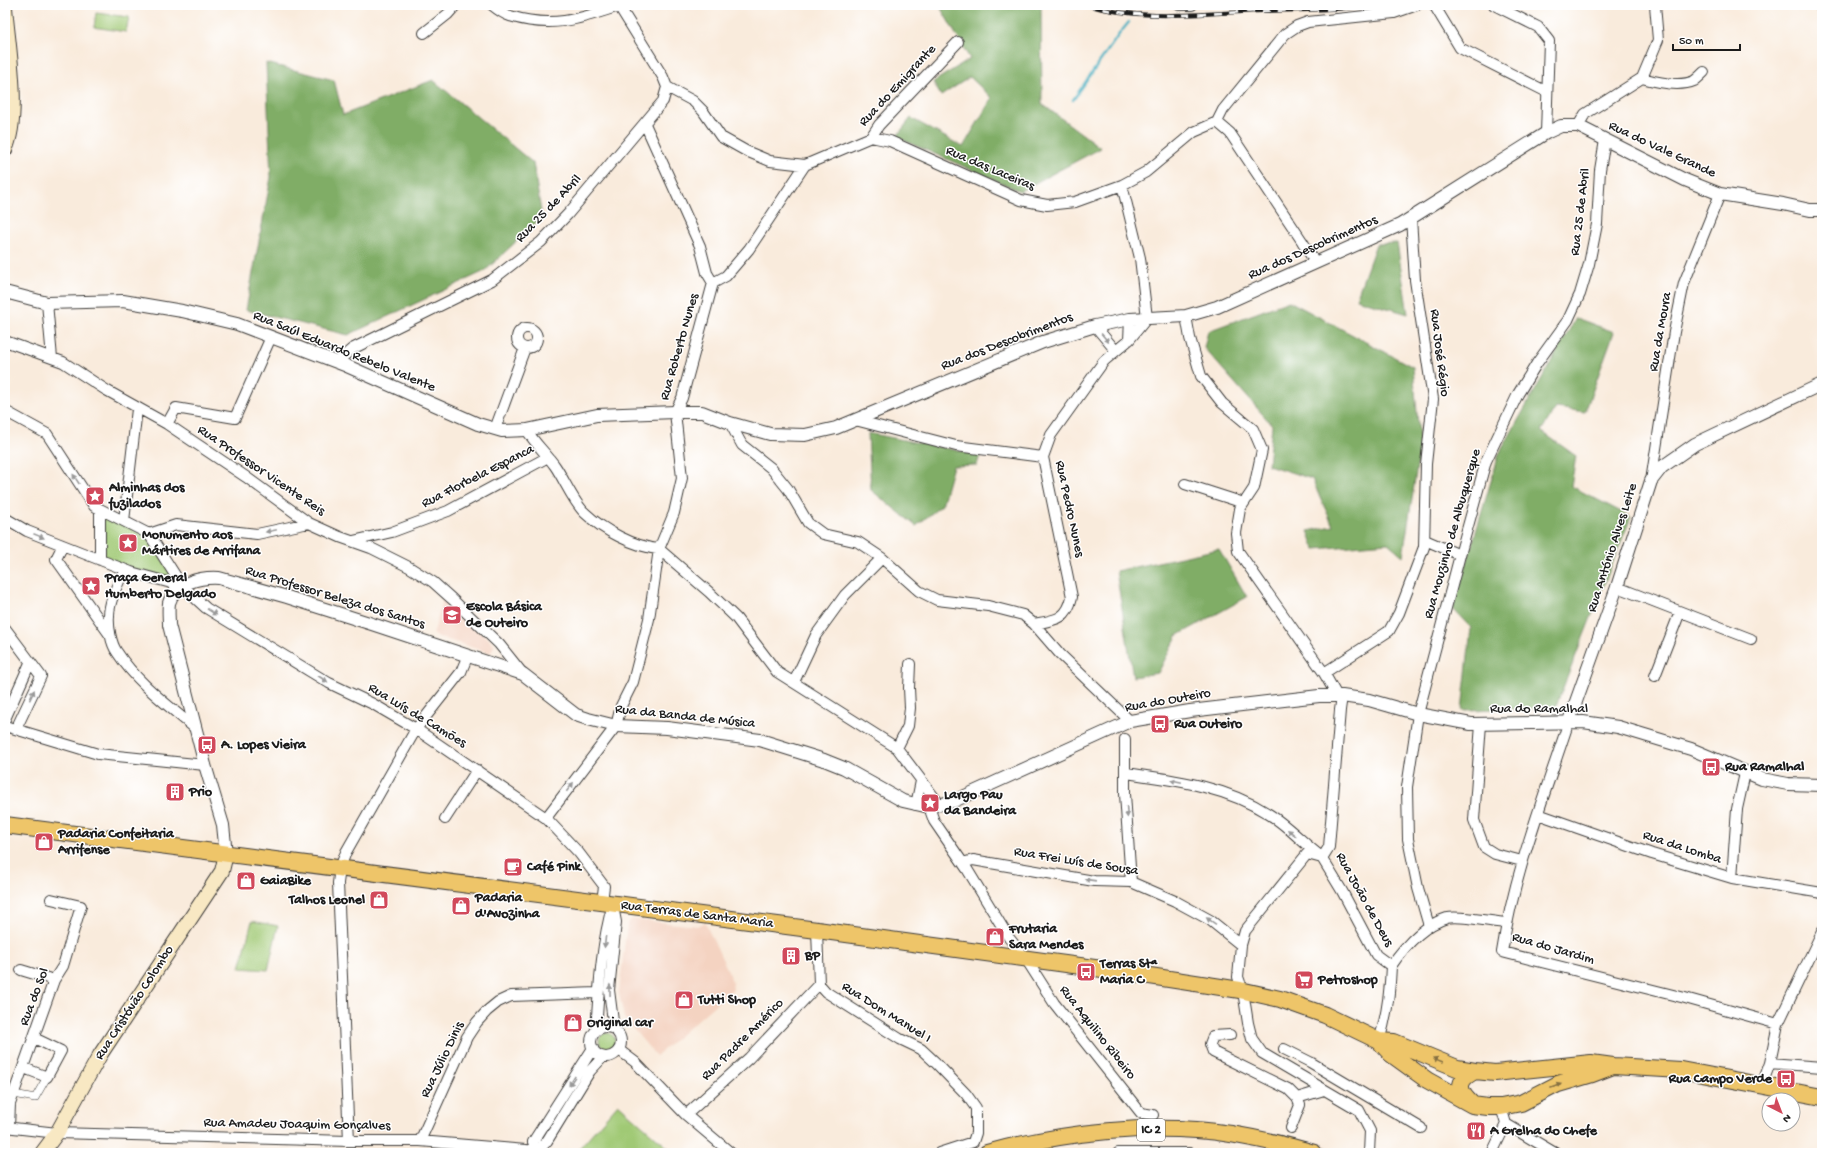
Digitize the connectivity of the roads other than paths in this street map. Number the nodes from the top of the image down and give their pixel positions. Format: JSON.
{"nodes":[{"id":1,"x":456,"y":5,"type":"edge"},
{"id":2,"x":492,"y":5,"type":"edge"},
{"id":3,"x":1179,"y":5,"type":"edge"},
{"id":4,"x":1192,"y":5,"type":"edge"},
{"id":5,"x":1417,"y":5,"type":"edge"},
{"id":6,"x":1434,"y":5,"type":"edge"},
{"id":7,"x":1494,"y":5,"type":"edge"},
{"id":8,"x":1655,"y":5,"type":"edge"},
{"id":9,"x":1818,"y":5,"type":"edge"},
{"id":10,"x":619,"y":6,"type":"edge"},
{"id":11,"x":5,"y":7,"type":"edge"},
{"id":12,"x":1822,"y":7,"type":"edge"},
{"id":13,"x":424,"y":33,"type":"dead end"},
{"id":14,"x":958,"y":42,"type":"dead end"},
{"id":15,"x":1704,"y":72,"type":"dead end"},
{"id":16,"x":1642,"y":78,"type":"junction"},
{"id":17,"x":667,"y":87,"type":"junction"},
{"id":18,"x":1547,"y":92,"type":"junction"},
{"id":19,"x":1217,"y":122,"type":"junction"},
{"id":20,"x":645,"y":124,"type":"junction"},
{"id":21,"x":1561,"y":126,"type":"joint"},
{"id":22,"x":1578,"y":126,"type":"junction"},
{"id":23,"x":1546,"y":133,"type":"junction"},
{"id":24,"x":871,"y":137,"type":"junction"},
{"id":25,"x":1605,"y":140,"type":"junction"},
{"id":26,"x":5,"y":150,"type":"edge"},
{"id":27,"x":805,"y":165,"type":"junction"},
{"id":28,"x":1122,"y":185,"type":"junction"},
{"id":29,"x":1720,"y":194,"type":"junction"},
{"id":30,"x":1822,"y":210,"type":"edge"},
{"id":31,"x":1411,"y":218,"type":"junction"},
{"id":32,"x":1315,"y":262,"type":"junction"},
{"id":33,"x":713,"y":283,"type":"junction"},
{"id":34,"x":5,"y":292,"type":"edge"},
{"id":35,"x":47,"y":303,"type":"junction"},
{"id":36,"x":1186,"y":316,"type":"junction"},
{"id":37,"x":1147,"y":318,"type":"junction"},
{"id":38,"x":1130,"y":319,"type":"junction"},
{"id":39,"x":1095,"y":326,"type":"junction"},
{"id":40,"x":271,"y":337,"type":"junction"},
{"id":41,"x":1129,"y":340,"type":"junction"},
{"id":42,"x":5,"y":341,"type":"edge"},
{"id":43,"x":525,"y":348,"type":"dead end"},
{"id":44,"x":1547,"y":349,"type":"joint"},
{"id":45,"x":1116,"y":351,"type":"junction"},
{"id":46,"x":52,"y":358,"type":"junction"},
{"id":47,"x":337,"y":362,"type":"junction"},
{"id":48,"x":1822,"y":384,"type":"edge"},
{"id":49,"x":137,"y":409,"type":"junction"},
{"id":50,"x":5,"y":411,"type":"edge"},
{"id":51,"x":676,"y":412,"type":"junction"},
{"id":52,"x":855,"y":420,"type":"junction"},
{"id":53,"x":730,"y":423,"type":"junction"},
{"id":54,"x":167,"y":424,"type":"junction"},
{"id":55,"x":495,"y":429,"type":"junction"},
{"id":56,"x":527,"y":430,"type":"junction"},
{"id":57,"x":548,"y":456,"type":"junction"},
{"id":58,"x":1043,"y":457,"type":"junction"},
{"id":59,"x":1650,"y":481,"type":"junction"},
{"id":60,"x":1185,"y":484,"type":"dead end"},
{"id":61,"x":1244,"y":504,"type":"junction"},
{"id":62,"x":100,"y":509,"type":"junction"},
{"id":63,"x":5,"y":518,"type":"edge"},
{"id":64,"x":124,"y":521,"type":"junction"},
{"id":65,"x":309,"y":523,"type":"junction"},
{"id":66,"x":149,"y":534,"type":"junction"},
{"id":67,"x":1424,"y":540,"type":"junction"},
{"id":68,"x":351,"y":541,"type":"junction"},
{"id":69,"x":61,"y":549,"type":"dead end"},
{"id":70,"x":659,"y":550,"type":"junction"},
{"id":71,"x":1460,"y":555,"type":"junction"},
{"id":72,"x":882,"y":558,"type":"junction"},
{"id":73,"x":100,"y":560,"type":"junction"},
{"id":74,"x":124,"y":570,"type":"junction"},
{"id":75,"x":182,"y":586,"type":"junction"},
{"id":76,"x":1617,"y":587,"type":"junction"},
{"id":77,"x":1680,"y":612,"type":"junction"},
{"id":78,"x":1034,"y":624,"type":"junction"},
{"id":79,"x":5,"y":628,"type":"edge"},
{"id":80,"x":111,"y":637,"type":"junction"},
{"id":81,"x":1750,"y":639,"type":"dead end"},
{"id":82,"x":468,"y":655,"type":"junction"},
{"id":83,"x":30,"y":663,"type":"junction"},
{"id":84,"x":910,"y":664,"type":"dead end"},
{"id":85,"x":1324,"y":673,"type":"junction"},
{"id":86,"x":523,"y":674,"type":"junction"},
{"id":87,"x":1655,"y":676,"type":"dead end"},
{"id":88,"x":794,"y":682,"type":"junction"},
{"id":89,"x":1340,"y":696,"type":"junction"},
{"id":90,"x":1369,"y":700,"type":"joint"},
{"id":91,"x":1418,"y":714,"type":"junction"},
{"id":92,"x":5,"y":719,"type":"edge"},
{"id":93,"x":1130,"y":721,"type":"junction"},
{"id":94,"x":1569,"y":721,"type":"junction"},
{"id":95,"x":1481,"y":724,"type":"junction"},
{"id":96,"x":5,"y":726,"type":"edge"},
{"id":97,"x":616,"y":726,"type":"junction"},
{"id":98,"x":16,"y":729,"type":"junction"},
{"id":99,"x":196,"y":729,"type":"junction"},
{"id":100,"x":416,"y":729,"type":"junction"},
{"id":101,"x":1125,"y":739,"type":"dead end"},
{"id":102,"x":897,"y":748,"type":"junction"},
{"id":103,"x":205,"y":765,"type":"junction"},
{"id":104,"x":477,"y":770,"type":"junction"},
{"id":105,"x":1126,"y":773,"type":"junction"},
{"id":106,"x":1745,"y":773,"type":"junction"},
{"id":107,"x":922,"y":781,"type":"junction"},
{"id":108,"x":1822,"y":785,"type":"edge"},
{"id":109,"x":916,"y":805,"type":"junction"},
{"id":110,"x":935,"y":806,"type":"junction"},
{"id":111,"x":1538,"y":814,"type":"junction"},
{"id":112,"x":546,"y":818,"type":"junction"},
{"id":113,"x":445,"y":819,"type":"dead end"},
{"id":114,"x":5,"y":825,"type":"edge"},
{"id":115,"x":226,"y":854,"type":"junction"},
{"id":116,"x":1322,"y":858,"type":"junction"},
{"id":117,"x":1522,"y":861,"type":"junction"},
{"id":118,"x":963,"y":863,"type":"junction"},
{"id":119,"x":340,"y":868,"type":"junction"},
{"id":120,"x":1732,"y":878,"type":"junction"},
{"id":121,"x":1131,"y":882,"type":"junction"},
{"id":122,"x":1822,"y":893,"type":"edge"},
{"id":123,"x":51,"y":899,"type":"dead end"},
{"id":124,"x":607,"y":903,"type":"junction"},
{"id":125,"x":1506,"y":924,"type":"junction"},
{"id":126,"x":1429,"y":926,"type":"junction"},
{"id":127,"x":817,"y":930,"type":"junction"},
{"id":128,"x":1822,"y":932,"type":"edge"},
{"id":129,"x":1009,"y":938,"type":"junction"},
{"id":130,"x":1241,"y":946,"type":"junction"},
{"id":131,"x":1008,"y":956,"type":"junction"},
{"id":132,"x":1026,"y":959,"type":"junction"},
{"id":133,"x":1391,"y":966,"type":"junction"},
{"id":134,"x":21,"y":970,"type":"dead end"},
{"id":135,"x":54,"y":980,"type":"junction"},
{"id":136,"x":819,"y":984,"type":"junction"},
{"id":137,"x":1243,"y":991,"type":"junction"},
{"id":138,"x":597,"y":993,"type":"junction"},
{"id":139,"x":1778,"y":1024,"type":"junction"},
{"id":140,"x":614,"y":1029,"type":"junction"},
{"id":141,"x":596,"y":1031,"type":"junction"},
{"id":142,"x":1230,"y":1035,"type":"dead end"},
{"id":143,"x":34,"y":1038,"type":"junction"},
{"id":144,"x":1379,"y":1041,"type":"junction"},
{"id":145,"x":593,"y":1048,"type":"junction"},
{"id":146,"x":1284,"y":1049,"type":"dead end"},
{"id":147,"x":619,"y":1050,"type":"junction"},
{"id":148,"x":603,"y":1057,"type":"junction"},
{"id":149,"x":1310,"y":1062,"type":"junction"},
{"id":150,"x":1770,"y":1063,"type":"junction"},
{"id":151,"x":1613,"y":1066,"type":"junction"},
{"id":152,"x":1822,"y":1067,"type":"edge"},
{"id":153,"x":24,"y":1068,"type":"junction"},
{"id":154,"x":1475,"y":1071,"type":"junction"},
{"id":155,"x":1515,"y":1072,"type":"junction"},
{"id":156,"x":47,"y":1077,"type":"junction"},
{"id":157,"x":1302,"y":1077,"type":"junction"},
{"id":158,"x":1762,"y":1085,"type":"junction"},
{"id":159,"x":1324,"y":1090,"type":"junction"},
{"id":160,"x":14,"y":1094,"type":"junction"},
{"id":161,"x":1822,"y":1097,"type":"edge"},
{"id":162,"x":1297,"y":1098,"type":"junction"},
{"id":163,"x":1521,"y":1103,"type":"junction"},
{"id":164,"x":1472,"y":1105,"type":"junction"},
{"id":165,"x":1502,"y":1107,"type":"junction"},
{"id":166,"x":686,"y":1115,"type":"junction"},
{"id":167,"x":1153,"y":1115,"type":"dead end"},
{"id":168,"x":1506,"y":1124,"type":"junction"},
{"id":169,"x":7,"y":1127,"type":"edge"},
{"id":170,"x":1291,"y":1128,"type":"dead end"},
{"id":171,"x":1421,"y":1128,"type":"dead end"},
{"id":172,"x":57,"y":1133,"type":"junction"},
{"id":173,"x":349,"y":1141,"type":"junction"},
{"id":174,"x":420,"y":1141,"type":"junction"},
{"id":175,"x":536,"y":1152,"type":"edge"},
{"id":176,"x":1134,"y":1152,"type":"edge"},
{"id":177,"x":42,"y":1153,"type":"edge"},
{"id":178,"x":731,"y":1153,"type":"edge"},
{"id":179,"x":939,"y":1153,"type":"edge"},
{"id":180,"x":988,"y":1153,"type":"edge"},
{"id":181,"x":1013,"y":1153,"type":"edge"},
{"id":182,"x":1118,"y":1153,"type":"edge"},
{"id":183,"x":1190,"y":1153,"type":"edge"},
{"id":184,"x":1294,"y":1153,"type":"edge"},
{"id":185,"x":1314,"y":1153,"type":"edge"},
{"id":186,"x":1369,"y":1153,"type":"edge"},
{"id":187,"x":1492,"y":1153,"type":"edge"},
{"id":188,"x":1555,"y":1153,"type":"edge"}],
"edges":[{"from":1,"to":13,"type":"street"},
{"from":2,"to":10,"type":"street"},
{"from":3,"to":4,"type":"street"},
{"from":5,"to":19,"type":"street"},
{"from":6,"to":18,"type":"street"},
{"from":7,"to":18,"type":"street"},
{"from":8,"to":16,"type":"street"},
{"from":9,"to":12,"type":"street"},
{"from":10,"to":17,"type":"street"},
{"from":11,"to":26,"type":"main road"},
{"from":14,"to":24,"type":"street","name":"Rua do Emigrante"},
{"from":15,"to":16,"type":"street"},
{"from":16,"to":22,"type":"street"},
{"from":17,"to":20,"type":"street","name":"Rua 25 de Abril"},
{"from":17,"to":27,"type":"street","name":"Rua do Emigrante"},
{"from":18,"to":23,"type":"street"},
{"from":19,"to":28,"type":"street","name":"Rua das Laceiras"},
{"from":19,"to":32,"type":"street"},
{"from":20,"to":33,"type":"street","name":"Rua Roberto Nunes"},
{"from":20,"to":47,"type":"street","name":"Rua 25 de Abril"},
{"from":21,"to":22,"type":"street","name":"Rua do Vale Grande"},
{"from":21,"to":23,"type":"street","name":"Rua dos Descobrimentos"},
{"from":22,"to":25,"type":"street","name":"Rua do Vale Grande"},
{"from":23,"to":31,"type":"street","name":"Rua dos Descobrimentos"},
{"from":24,"to":27,"type":"street","name":"Rua do Emigrante"},
{"from":24,"to":28,"type":"street","name":"Rua das Laceiras"},
{"from":25,"to":29,"type":"street","name":"Rua do Vale Grande"},
{"from":25,"to":44,"type":"street","name":"Rua 25 de Abril"},
{"from":27,"to":33,"type":"street"},
{"from":28,"to":37,"type":"street"},
{"from":29,"to":30,"type":"street","name":"Rua do Vale Grande"},
{"from":29,"to":59,"type":"street","name":"Rua da Moura"},
{"from":31,"to":32,"type":"street","name":"Rua dos Descobrimentos"},
{"from":31,"to":67,"type":"street","name":"Rua José Régio"},
{"from":32,"to":36,"type":"street","name":"Rua dos Descobrimentos"},
{"from":33,"to":51,"type":"street","name":"Rua Roberto Nunes"},
{"from":34,"to":35,"type":"street","name":"Rua Saúl Eduardo Rebelo Valente"},
{"from":35,"to":40,"type":"street","name":"Rua Saúl Eduardo Rebelo Valente"},
{"from":35,"to":46,"type":"street"},
{"from":36,"to":37,"type":"street","name":"Rua dos Descobrimentos"},
{"from":36,"to":61,"type":"street"},
{"from":37,"to":38,"type":"street","name":"Rua dos Descobrimentos"},
{"from":37,"to":41,"type":"street","name":"Rua Pedro Nunes"},
{"from":38,"to":39,"type":"street","name":"Rua dos Descobrimentos"},
{"from":38,"to":41,"type":"street"},
{"from":39,"to":45,"type":"street","one_way":true},
{"from":39,"to":52,"type":"street","name":"Rua dos Descobrimentos"},
{"from":40,"to":47,"type":"street","name":"Rua Saúl Eduardo Rebelo Valente"},
{"from":40,"to":54,"type":"street"},
{"from":41,"to":45,"type":"street","name":"Rua Pedro Nunes"},
{"from":42,"to":46,"type":"street","name":"Rua Professor Vicente Reis"},
{"from":43,"to":55,"type":"street"},
{"from":44,"to":71,"type":"street","name":"Rua Mouzinho de Albuquerque"},
{"from":45,"to":58,"type":"street","name":"Rua Pedro Nunes"},
{"from":46,"to":49,"type":"street","name":"Rua Professor Vicente Reis"},
{"from":47,"to":55,"type":"street","name":"Rua Saúl Eduardo Rebelo Valente"},
{"from":48,"to":59,"type":"street","name":"Rua António Alves Leite"},
{"from":49,"to":54,"type":"street","name":"Rua Professor Vicente Reis"},
{"from":49,"to":64,"type":"street"},
{"from":62,"to":50,"type":"street","one_way":true},
{"from":51,"to":53,"type":"street","name":"Rua dos Descobrimentos"},
{"from":51,"to":56,"type":"street","name":"Rua dos Descobrimentos"},
{"from":51,"to":70,"type":"street","name":"Rua Roberto Nunes"},
{"from":52,"to":53,"type":"street","name":"Rua dos Descobrimentos"},
{"from":52,"to":58,"type":"street"},
{"from":53,"to":72,"type":"street"},
{"from":54,"to":65,"type":"street","name":"Rua Professor Vicente Reis"},
{"from":55,"to":56,"type":"street","name":"Rua Saúl Eduardo Rebelo Valente"},
{"from":56,"to":57,"type":"street"},
{"from":57,"to":68,"type":"street","name":"Rua Florbela Espanca"},
{"from":57,"to":70,"type":"street"},
{"from":58,"to":78,"type":"street","name":"Rua Pedro Nunes"},
{"from":59,"to":76,"type":"street","name":"Rua António Alves Leite"},
{"from":60,"to":61,"type":"street"},
{"from":61,"to":85,"type":"street"},
{"from":62,"to":64,"type":"street"},
{"from":62,"to":73,"type":"street"},
{"from":63,"to":73,"type":"street","one_way":true},
{"from":64,"to":66,"type":"street"},
{"from":65,"to":66,"type":"street","one_way":true},
{"from":65,"to":68,"type":"street","name":"Rua Professor Vicente Reis"},
{"from":66,"to":75,"type":"street"},
{"from":67,"to":71,"type":"street"},
{"from":67,"to":85,"type":"street","name":"Rua José Régio"},
{"from":68,"to":86,"type":"street","name":"Rua Professor Vicente Reis"},
{"from":69,"to":80,"type":"street"},
{"from":70,"to":88,"type":"street"},
{"from":70,"to":97,"type":"street","name":"Rua Roberto Nunes"},
{"from":71,"to":91,"type":"street","name":"Rua Mouzinho de Albuquerque"},
{"from":72,"to":78,"type":"street"},
{"from":72,"to":88,"type":"street"},
{"from":73,"to":74,"type":"street"},
{"from":74,"to":75,"type":"street"},
{"from":74,"to":80,"type":"street"},
{"from":75,"to":82,"type":"street","name":"Rua Professor Beleza dos Santos"},
{"from":75,"to":99,"type":"street"},
{"from":75,"to":100,"type":"street","name":"Rua Luís de Camões","one_way":true},
{"from":76,"to":77,"type":"street"},
{"from":76,"to":94,"type":"street","name":"Rua António Alves Leite"},
{"from":77,"to":81,"type":"street"},
{"from":77,"to":87,"type":"street"},
{"from":78,"to":93,"type":"street"},
{"from":79,"to":83,"type":"street"},
{"from":80,"to":99,"type":"street"},
{"from":82,"to":86,"type":"street","name":"Rua Professor Beleza dos Santos"},
{"from":82,"to":100,"type":"street"},
{"from":83,"to":92,"type":"street"},
{"from":98,"to":83,"type":"street","one_way":true},
{"from":84,"to":102,"type":"street"},
{"from":85,"to":89,"type":"street"},
{"from":86,"to":97,"type":"street","name":"Rua da Banda de Música"},
{"from":88,"to":102,"type":"street"},
{"from":89,"to":90,"type":"street","name":"Rua do Outeiro"},
{"from":89,"to":93,"type":"street","name":"Rua do Outeiro"},
{"from":89,"to":116,"type":"street","name":"Rua João de Deus"},
{"from":90,"to":91,"type":"street","name":"Rua do Ramalhal"},
{"from":91,"to":95,"type":"street","name":"Rua do Ramalhal"},
{"from":91,"to":126,"type":"street","name":"Rua Mouzinho de Albuquerque"},
{"from":93,"to":110,"type":"street","name":"Rua do Outeiro"},
{"from":94,"to":95,"type":"street","name":"Rua do Ramalhal"},
{"from":94,"to":106,"type":"street","name":"Rua do Ramalhal"},
{"from":94,"to":111,"type":"street","name":"Rua do Jardim"},
{"from":95,"to":117,"type":"street"},
{"from":96,"to":98,"type":"street"},
{"from":97,"to":109,"type":"street","name":"Rua da Banda de Música"},
{"from":112,"to":97,"type":"street","one_way":true},
{"from":98,"to":103,"type":"street"},
{"from":99,"to":103,"type":"street"},
{"from":100,"to":104,"type":"street","name":"Rua Luís de Camões"},
{"from":100,"to":119,"type":"street"},
{"from":101,"to":105,"type":"street"},
{"from":102,"to":107,"type":"street","name":"Rua Aquilino Ribeiro"},
{"from":103,"to":115,"type":"street"},
{"from":104,"to":112,"type":"street","name":"Rua Luís de Camões"},
{"from":104,"to":113,"type":"street"},
{"from":116,"to":105,"type":"street","one_way":true},
{"from":105,"to":121,"type":"street","one_way":true},
{"from":106,"to":108,"type":"street","name":"Rua do Ramalhal"},
{"from":106,"to":120,"type":"street"},
{"from":107,"to":109,"type":"street"},
{"from":107,"to":110,"type":"street","name":"Rua Aquilino Ribeiro"},
{"from":109,"to":110,"type":"street"},
{"from":110,"to":118,"type":"street","name":"Rua Aquilino Ribeiro"},
{"from":111,"to":117,"type":"street","name":"Rua do Jardim"},
{"from":111,"to":120,"type":"street","name":"Rua da Lomba"},
{"from":112,"to":124,"type":"street","name":"Rua Luís de Camões"},
{"from":114,"to":115,"type":"main road","name":"Rua Terras de Santa Maria"},
{"from":115,"to":119,"type":"main road","name":"Rua Terras de Santa Maria"},
{"from":115,"to":172,"type":"main road","name":"Rua Cristóvão Colombo"},
{"from":116,"to":130,"type":"street"},
{"from":116,"to":133,"type":"street","name":"Rua João de Deus"},
{"from":117,"to":125,"type":"street","name":"Rua do Jardim"},
{"from":121,"to":118,"type":"street","name":"Rua Frei Luís de Sousa","one_way":true},
{"from":118,"to":129,"type":"street","name":"Rua Aquilino Ribeiro"},
{"from":119,"to":124,"type":"main road","name":"Rua Terras de Santa Maria"},
{"from":119,"to":173,"type":"street"},
{"from":120,"to":122,"type":"street","name":"Rua da Lomba"},
{"from":130,"to":121,"type":"street","name":"Rua Frei Luís de Sousa","one_way":true},
{"from":123,"to":135,"type":"street","name":"Rua do Sol"},
{"from":124,"to":127,"type":"main road","name":"Rua Terras de Santa Maria"},
{"from":124,"to":138,"type":"street","one_way":true},
{"from":140,"to":124,"type":"street","one_way":true},
{"from":125,"to":126,"type":"street"},
{"from":125,"to":139,"type":"street","name":"Rua do Jardim"},
{"from":126,"to":133,"type":"street"},
{"from":127,"to":131,"type":"main road","name":"Rua Terras de Santa Maria"},
{"from":127,"to":136,"type":"street"},
{"from":128,"to":139,"type":"street"},
{"from":129,"to":131,"type":"street"},
{"from":129,"to":132,"type":"street","name":"Rua Aquilino Ribeiro"},
{"from":130,"to":137,"type":"street"},
{"from":131,"to":132,"type":"main road","name":"Rua Terras de Santa Maria"},
{"from":132,"to":137,"type":"main road","name":"Rua Terras de Santa Maria"},
{"from":132,"to":167,"type":"street","name":"Rua Aquilino Ribeiro"},
{"from":133,"to":144,"type":"street","name":"Rua João de Deus"},
{"from":134,"to":135,"type":"street"},
{"from":135,"to":143,"type":"street","name":"Rua do Sol"},
{"from":136,"to":166,"type":"street","name":"Rua Padre Américo"},
{"from":136,"to":179,"type":"street","name":"Rua Dom Manuel I"},
{"from":137,"to":144,"type":"main road","name":"Rua Terras de Santa Maria"},
{"from":137,"to":157,"type":"street"},
{"from":138,"to":141,"type":"street"},
{"from":138,"to":174,"type":"street","name":"Rua Júlio Dinis"},
{"from":139,"to":150,"type":"street"},
{"from":140,"to":141,"type":"street"},
{"from":140,"to":147,"type":"street"},
{"from":141,"to":145,"type":"street"},
{"from":142,"to":162,"type":"street"},
{"from":143,"to":153,"type":"street","name":"Rua do Sol"},
{"from":143,"to":156,"type":"street"},
{"from":154,"to":144,"type":"main road","one_way":true},
{"from":144,"to":164,"type":"main road"},
{"from":145,"to":148,"type":"street"},
{"from":145,"to":175,"type":"street","one_way":true},
{"from":146,"to":149,"type":"street"},
{"from":147,"to":148,"type":"street"},
{"from":147,"to":166,"type":"street"},
{"from":148,"to":175,"type":"street"},
{"from":149,"to":157,"type":"street"},
{"from":149,"to":171,"type":"street"},
{"from":150,"to":152,"type":"street"},
{"from":150,"to":158,"type":"street"},
{"from":151,"to":155,"type":"main road"},
{"from":151,"to":158,"type":"main road"},
{"from":163,"to":151,"type":"main road","one_way":true},
{"from":153,"to":156,"type":"street"},
{"from":153,"to":160,"type":"street","name":"Rua do Sol"},
{"from":154,"to":155,"type":"main road"},
{"from":154,"to":164,"type":"main road"},
{"from":155,"to":163,"type":"main road"},
{"from":156,"to":160,"type":"street"},
{"from":157,"to":159,"type":"street"},
{"from":158,"to":161,"type":"main road"},
{"from":159,"to":162,"type":"street"},
{"from":159,"to":186,"type":"street"},
{"from":160,"to":169,"type":"street","name":"Rua do Sol"},
{"from":162,"to":170,"type":"street"},
{"from":163,"to":165,"type":"main road"},
{"from":164,"to":165,"type":"main road"},
{"from":165,"to":168,"type":"street"},
{"from":166,"to":178,"type":"street"},
{"from":168,"to":187,"type":"street"},
{"from":168,"to":188,"type":"street"},
{"from":169,"to":172,"type":"street","name":"Rua Amadeu Joaquim Gonçalves"},
{"from":172,"to":173,"type":"street","name":"Rua Amadeu Joaquim Gonçalves"},
{"from":172,"to":177,"type":"main road","name":"Rua Cristóvão Colombo"},
{"from":173,"to":174,"type":"street","name":"Rua Amadeu Joaquim Gonçalves"},
{"from":174,"to":175,"type":"street","name":"Rua Amadeu Joaquim Gonçalves"},
{"from":176,"to":182,"type":"street"},
{"from":176,"to":183,"type":"street"},
{"from":180,"to":185,"type":"main road","number":"IC 2"},
{"from":181,"to":184,"type":"main road","number":"IC 2"}]}
